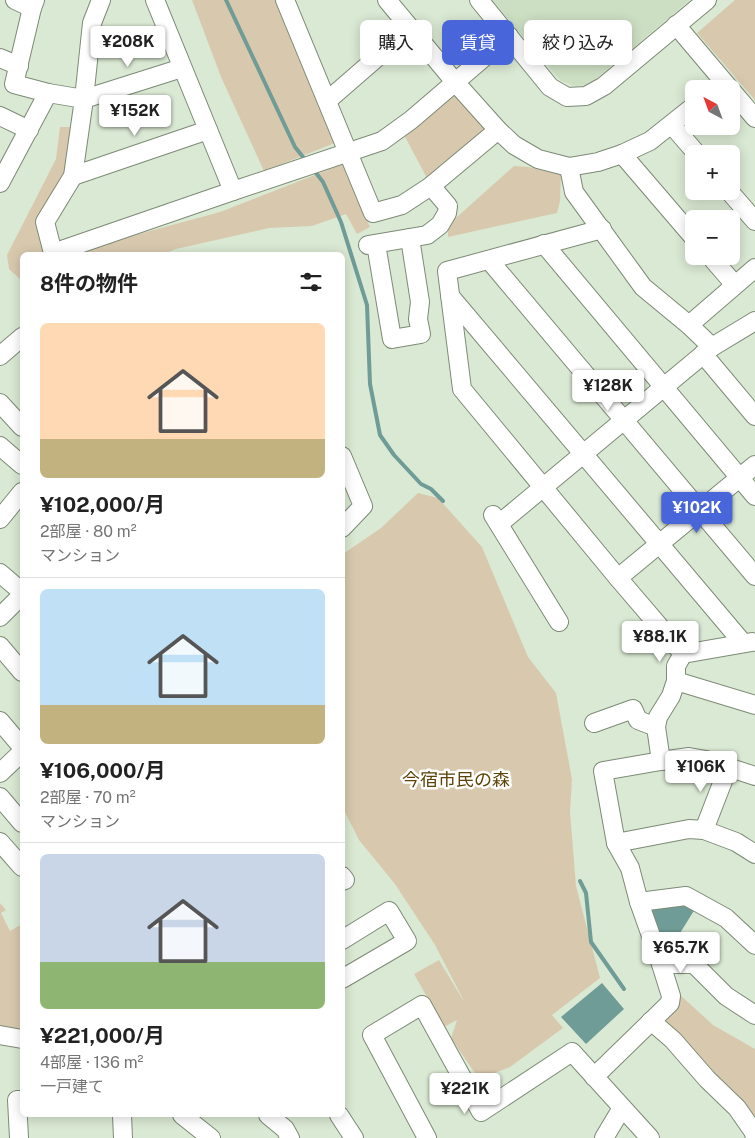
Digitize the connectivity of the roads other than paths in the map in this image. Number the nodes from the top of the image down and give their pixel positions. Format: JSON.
{"nodes":[{"id":1,"x":15,"y":0,"type":"edge"},
{"id":2,"x":101,"y":0,"type":"edge"},
{"id":3,"x":155,"y":0,"type":"edge"},
{"id":4,"x":387,"y":0,"type":"edge"},
{"id":5,"x":479,"y":0,"type":"edge"},
{"id":6,"x":707,"y":0,"type":"edge"},
{"id":7,"x":287,"y":1,"type":"edge"},
{"id":8,"x":33,"y":4,"type":"edge"},
{"id":9,"x":404,"y":20,"type":"edge"},
{"id":10,"x":496,"y":20,"type":"edge"},
{"id":11,"x":676,"y":26,"type":"junction"},
{"id":12,"x":514,"y":42,"type":"edge"},
{"id":13,"x":432,"y":54,"type":"edge"},
{"id":14,"x":0,"y":58,"type":"edge"},
{"id":15,"x":368,"y":65,"type":"edge"},
{"id":16,"x":475,"y":65,"type":"edge"},
{"id":17,"x":19,"y":66,"type":"junction"},
{"id":18,"x":182,"y":68,"type":"junction"},
{"id":19,"x":719,"y":80,"type":"edge"},
{"id":20,"x":455,"y":82,"type":"junction"},
{"id":21,"x":48,"y":93,"type":"junction"},
{"id":22,"x":84,"y":99,"type":"junction"},
{"id":23,"x":327,"y":101,"type":"junction"},
{"id":24,"x":740,"y":102,"type":"edge"},
{"id":25,"x":685,"y":114,"type":"edge"},
{"id":26,"x":0,"y":116,"type":"edge"},
{"id":27,"x":755,"y":118,"type":"edge"},
{"id":28,"x":672,"y":125,"type":"junction"},
{"id":29,"x":29,"y":130,"type":"junction"},
{"id":30,"x":208,"y":130,"type":"junction"},
{"id":31,"x":498,"y":130,"type":"junction"},
{"id":32,"x":689,"y":145,"type":"edge"},
{"id":33,"x":348,"y":152,"type":"junction"},
{"id":34,"x":622,"y":154,"type":"junction"},
{"id":35,"x":569,"y":167,"type":"junction"},
{"id":36,"x":73,"y":176,"type":"junction"},
{"id":37,"x":0,"y":181,"type":"edge"},
{"id":38,"x":431,"y":186,"type":"junction"},
{"id":39,"x":232,"y":191,"type":"junction"},
{"id":40,"x":737,"y":200,"type":"edge"},
{"id":41,"x":755,"y":221,"type":"edge"},
{"id":42,"x":685,"y":228,"type":"edge"},
{"id":43,"x":602,"y":229,"type":"junction"},
{"id":44,"x":410,"y":238,"type":"junction"},
{"id":45,"x":544,"y":244,"type":"junction"},
{"id":46,"x":53,"y":252,"type":"edge"},
{"id":47,"x":56,"y":252,"type":"edge"},
{"id":48,"x":489,"y":260,"type":"junction"},
{"id":49,"x":718,"y":265,"type":"edge"},
{"id":50,"x":755,"y":268,"type":"edge"},
{"id":51,"x":735,"y":285,"type":"junction"},
{"id":52,"x":450,"y":296,"type":"junction"},
{"id":53,"x":689,"y":325,"type":"junction"},
{"id":54,"x":753,"y":326,"type":"edge"},
{"id":55,"x":20,"y":339,"type":"edge"},
{"id":56,"x":708,"y":350,"type":"junction"},
{"id":57,"x":0,"y":356,"type":"edge"},
{"id":58,"x":664,"y":387,"type":"junction"},
{"id":59,"x":10,"y":408,"type":"edge"},
{"id":60,"x":755,"y":416,"type":"edge"},
{"id":61,"x":624,"y":420,"type":"junction"},
{"id":62,"x":20,"y":424,"type":"edge"},
{"id":63,"x":0,"y":446,"type":"edge"},
{"id":64,"x":583,"y":453,"type":"junction"},
{"id":65,"x":20,"y":463,"type":"edge"},
{"id":66,"x":345,"y":463,"type":"edge"},
{"id":67,"x":755,"y":465,"type":"edge"},
{"id":68,"x":740,"y":477,"type":"junction"},
{"id":69,"x":542,"y":487,"type":"junction"},
{"id":70,"x":20,"y":495,"type":"edge"},
{"id":71,"x":755,"y":496,"type":"edge"},
{"id":72,"x":700,"y":510,"type":"junction"},
{"id":73,"x":0,"y":520,"type":"edge"},
{"id":74,"x":345,"y":525,"type":"edge"},
{"id":75,"x":659,"y":544,"type":"junction"},
{"id":76,"x":0,"y":573,"type":"edge"},
{"id":77,"x":755,"y":576,"type":"edge"},
{"id":78,"x":618,"y":578,"type":"junction"},
{"id":79,"x":20,"y":591,"type":"edge"},
{"id":80,"x":20,"y":595,"type":"edge"},
{"id":81,"x":0,"y":617,"type":"edge"},
{"id":82,"x":559,"y":622,"type":"dead end"},
{"id":83,"x":749,"y":642,"type":"edge"},
{"id":84,"x":0,"y":646,"type":"edge"},
{"id":85,"x":683,"y":654,"type":"junction"},
{"id":86,"x":20,"y":670,"type":"edge"},
{"id":87,"x":676,"y":681,"type":"junction"},
{"id":88,"x":755,"y":705,"type":"edge"},
{"id":89,"x":0,"y":721,"type":"edge"},
{"id":90,"x":594,"y":723,"type":"dead end"},
{"id":91,"x":656,"y":727,"type":"junction"},
{"id":92,"x":20,"y":745,"type":"edge"},
{"id":93,"x":20,"y":754,"type":"edge"},
{"id":94,"x":661,"y":761,"type":"junction"},
{"id":95,"x":728,"y":768,"type":"junction"},
{"id":96,"x":0,"y":773,"type":"edge"},
{"id":97,"x":755,"y":776,"type":"edge"},
{"id":98,"x":1,"y":801,"type":"edge"},
{"id":99,"x":20,"y":820,"type":"edge"},
{"id":100,"x":704,"y":830,"type":"junction"},
{"id":101,"x":0,"y":842,"type":"edge"},
{"id":102,"x":616,"y":843,"type":"junction"},
{"id":103,"x":755,"y":854,"type":"edge"},
{"id":104,"x":20,"y":865,"type":"edge"},
{"id":105,"x":638,"y":902,"type":"junction"},
{"id":106,"x":345,"y":938,"type":"edge"},
{"id":107,"x":755,"y":945,"type":"edge"},
{"id":108,"x":661,"y":964,"type":"junction"},
{"id":109,"x":345,"y":977,"type":"edge"},
{"id":110,"x":755,"y":1015,"type":"edge"},
{"id":111,"x":651,"y":1021,"type":"junction"},
{"id":112,"x":0,"y":1036,"type":"edge"},
{"id":113,"x":20,"y":1039,"type":"edge"},
{"id":114,"x":594,"y":1077,"type":"junction"},
{"id":115,"x":20,"y":1100,"type":"edge"},
{"id":116,"x":622,"y":1108,"type":"junction"},
{"id":117,"x":185,"y":1117,"type":"edge"},
{"id":118,"x":270,"y":1117,"type":"edge"},
{"id":119,"x":340,"y":1117,"type":"edge"},
{"id":120,"x":755,"y":1137,"type":"edge"},
{"id":121,"x":19,"y":1138,"type":"edge"},
{"id":122,"x":211,"y":1138,"type":"edge"},
{"id":123,"x":290,"y":1138,"type":"edge"},
{"id":124,"x":354,"y":1138,"type":"edge"},
{"id":125,"x":427,"y":1138,"type":"edge"},
{"id":126,"x":604,"y":1138,"type":"edge"},
{"id":127,"x":650,"y":1138,"type":"edge"}],
"edges":[{"from":1,"to":8,"type":"street"},
{"from":2,"to":22,"type":"street"},
{"from":3,"to":18,"type":"street"},
{"from":4,"to":9,"type":"street"},
{"from":5,"to":10,"type":"street"},
{"from":6,"to":11,"type":"street"},
{"from":7,"to":23,"type":"street"},
{"from":8,"to":17,"type":"street"},
{"from":11,"to":12,"type":"street"},
{"from":11,"to":19,"type":"street"},
{"from":13,"to":20,"type":"street"},
{"from":14,"to":17,"type":"street"},
{"from":15,"to":23,"type":"street"},
{"from":16,"to":20,"type":"street"},
{"from":17,"to":21,"type":"street"},
{"from":18,"to":22,"type":"street"},
{"from":18,"to":30,"type":"street"},
{"from":20,"to":31,"type":"street"},
{"from":20,"to":33,"type":"street"},
{"from":21,"to":22,"type":"street"},
{"from":21,"to":29,"type":"street"},
{"from":22,"to":36,"type":"street"},
{"from":23,"to":33,"type":"street"},
{"from":24,"to":27,"type":"street"},
{"from":25,"to":28,"type":"street"},
{"from":26,"to":29,"type":"street"},
{"from":28,"to":32,"type":"street"},
{"from":28,"to":34,"type":"street"},
{"from":29,"to":37,"type":"street"},
{"from":30,"to":36,"type":"street"},
{"from":30,"to":39,"type":"street"},
{"from":31,"to":35,"type":"street"},
{"from":31,"to":38,"type":"street"},
{"from":33,"to":38,"type":"street"},
{"from":33,"to":39,"type":"street"},
{"from":34,"to":35,"type":"street"},
{"from":34,"to":42,"type":"street"},
{"from":35,"to":43,"type":"street"},
{"from":36,"to":46,"type":"street"},
{"from":38,"to":44,"type":"street"},
{"from":39,"to":47,"type":"street"},
{"from":40,"to":41,"type":"street"},
{"from":43,"to":45,"type":"street"},
{"from":43,"to":53,"type":"street"},
{"from":44,"to":44,"type":"street"},
{"from":45,"to":48,"type":"street"},
{"from":45,"to":58,"type":"street"},
{"from":48,"to":52,"type":"street"},
{"from":48,"to":61,"type":"street"},
{"from":49,"to":51,"type":"street"},
{"from":50,"to":51,"type":"street"},
{"from":51,"to":53,"type":"street"},
{"from":52,"to":64,"type":"street"},
{"from":52,"to":69,"type":"street"},
{"from":53,"to":56,"type":"street"},
{"from":54,"to":56,"type":"street"},
{"from":55,"to":57,"type":"street"},
{"from":56,"to":58,"type":"street"},
{"from":56,"to":60,"type":"street"},
{"from":58,"to":61,"type":"street"},
{"from":58,"to":68,"type":"street"},
{"from":59,"to":62,"type":"street"},
{"from":61,"to":64,"type":"street"},
{"from":61,"to":72,"type":"street"},
{"from":63,"to":65,"type":"street"},
{"from":64,"to":69,"type":"street"},
{"from":64,"to":75,"type":"street"},
{"from":66,"to":74,"type":"street"},
{"from":67,"to":68,"type":"street"},
{"from":68,"to":71,"type":"street"},
{"from":68,"to":72,"type":"street"},
{"from":69,"to":78,"type":"street"},
{"from":69,"to":82,"type":"street"},
{"from":70,"to":73,"type":"street"},
{"from":72,"to":75,"type":"street"},
{"from":72,"to":77,"type":"street"},
{"from":75,"to":78,"type":"street"},
{"from":75,"to":83,"type":"street"},
{"from":76,"to":79,"type":"street"},
{"from":78,"to":85,"type":"street"},
{"from":80,"to":81,"type":"street"},
{"from":83,"to":85,"type":"street"},
{"from":84,"to":86,"type":"street"},
{"from":85,"to":87,"type":"street"},
{"from":87,"to":88,"type":"street"},
{"from":87,"to":91,"type":"street"},
{"from":89,"to":92,"type":"street"},
{"from":90,"to":91,"type":"street"},
{"from":91,"to":94,"type":"street"},
{"from":93,"to":96,"type":"street"},
{"from":94,"to":95,"type":"street"},
{"from":94,"to":102,"type":"street"},
{"from":95,"to":97,"type":"street"},
{"from":95,"to":100,"type":"street"},
{"from":98,"to":99,"type":"street"},
{"from":100,"to":102,"type":"street"},
{"from":100,"to":103,"type":"street"},
{"from":101,"to":104,"type":"street"},
{"from":102,"to":105,"type":"street"},
{"from":105,"to":107,"type":"street"},
{"from":105,"to":108,"type":"street"},
{"from":106,"to":109,"type":"street"},
{"from":108,"to":110,"type":"street"},
{"from":108,"to":111,"type":"street"},
{"from":111,"to":114,"type":"street"},
{"from":111,"to":120,"type":"street"},
{"from":112,"to":113,"type":"street"},
{"from":114,"to":116,"type":"street"},
{"from":114,"to":125,"type":"street"},
{"from":115,"to":121,"type":"street"},
{"from":116,"to":126,"type":"street"},
{"from":116,"to":127,"type":"street"},
{"from":117,"to":122,"type":"street"},
{"from":118,"to":123,"type":"street"},
{"from":119,"to":124,"type":"street"}]}
